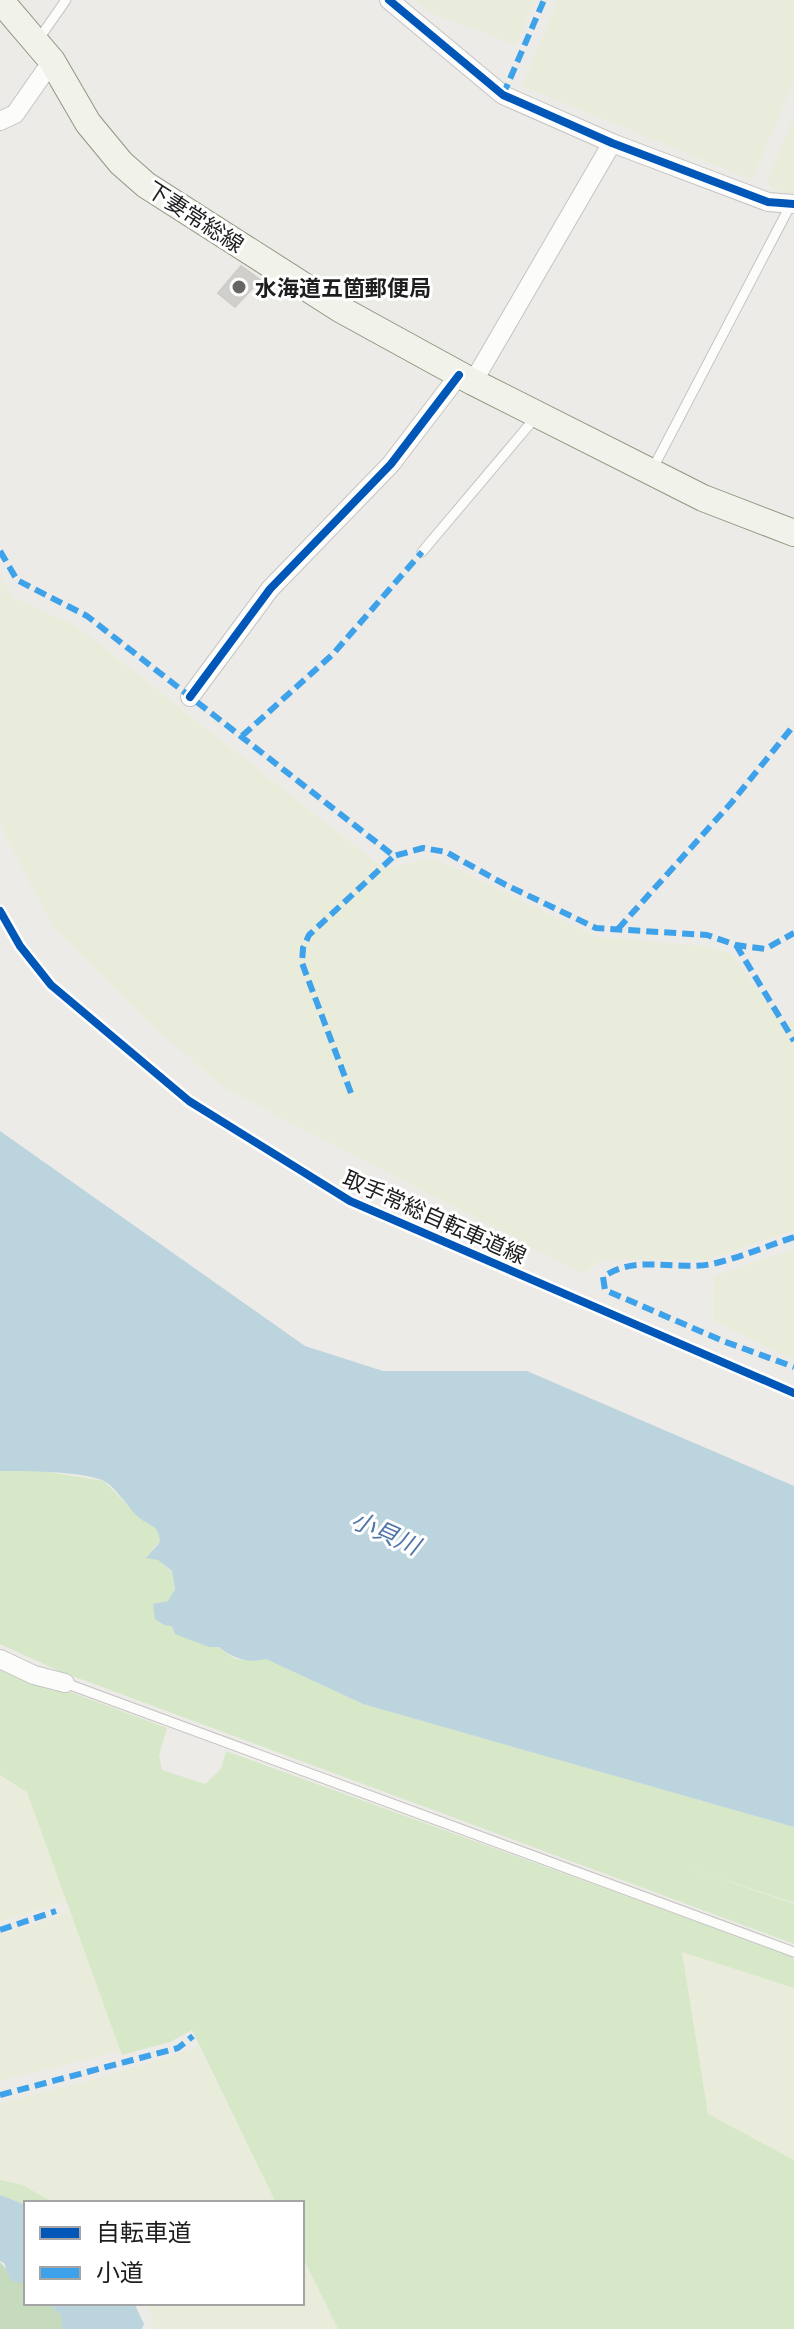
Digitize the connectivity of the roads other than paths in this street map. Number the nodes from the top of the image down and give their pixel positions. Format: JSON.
{"nodes":[{"id":1,"x":0,"y":0,"type":"edge"},
{"id":2,"x":66,"y":0,"type":"edge"},
{"id":3,"x":389,"y":0,"type":"edge"},
{"id":4,"x":44,"y":52,"type":"junction"},
{"id":5,"x":0,"y":121,"type":"edge"},
{"id":6,"x":612,"y":143,"type":"junction"},
{"id":7,"x":793,"y":204,"type":"edge"},
{"id":8,"x":466,"y":378,"type":"junction"},
{"id":9,"x":537,"y":415,"type":"junction"},
{"id":10,"x":652,"y":471,"type":"junction"},
{"id":11,"x":794,"y":533,"type":"edge"},
{"id":12,"x":422,"y":552,"type":"dead end"},
{"id":13,"x":190,"y":697,"type":"dead end"},
{"id":14,"x":0,"y":911,"type":"edge"},
{"id":15,"x":794,"y":1393,"type":"edge"},
{"id":16,"x":0,"y":1659,"type":"edge"},
{"id":17,"x":65,"y":1683,"type":"joint"},
{"id":18,"x":794,"y":1952,"type":"edge"}],
"edges":[{"from":1,"to":4,"type":"main road","name":"下妻常総線"},
{"from":2,"to":4,"type":"lane"},
{"from":3,"to":6,"type":"street"},
{"from":4,"to":5,"type":"street"},
{"from":4,"to":8,"type":"main road","name":"下妻常総線"},
{"from":6,"to":7,"type":"street"},
{"from":6,"to":8,"type":"street"},
{"from":7,"to":10,"type":"lane"},
{"from":8,"to":9,"type":"main road","name":"下妻常総線"},
{"from":8,"to":13,"type":"street"},
{"from":9,"to":10,"type":"main road","name":"下妻常総線"},
{"from":9,"to":12,"type":"lane"},
{"from":10,"to":11,"type":"main road","name":"下妻常総線"},
{"from":14,"to":15,"type":"lane","name":"取手常総自転車道線"},
{"from":16,"to":17,"type":"street"},
{"from":17,"to":18,"type":"lane"}]}
